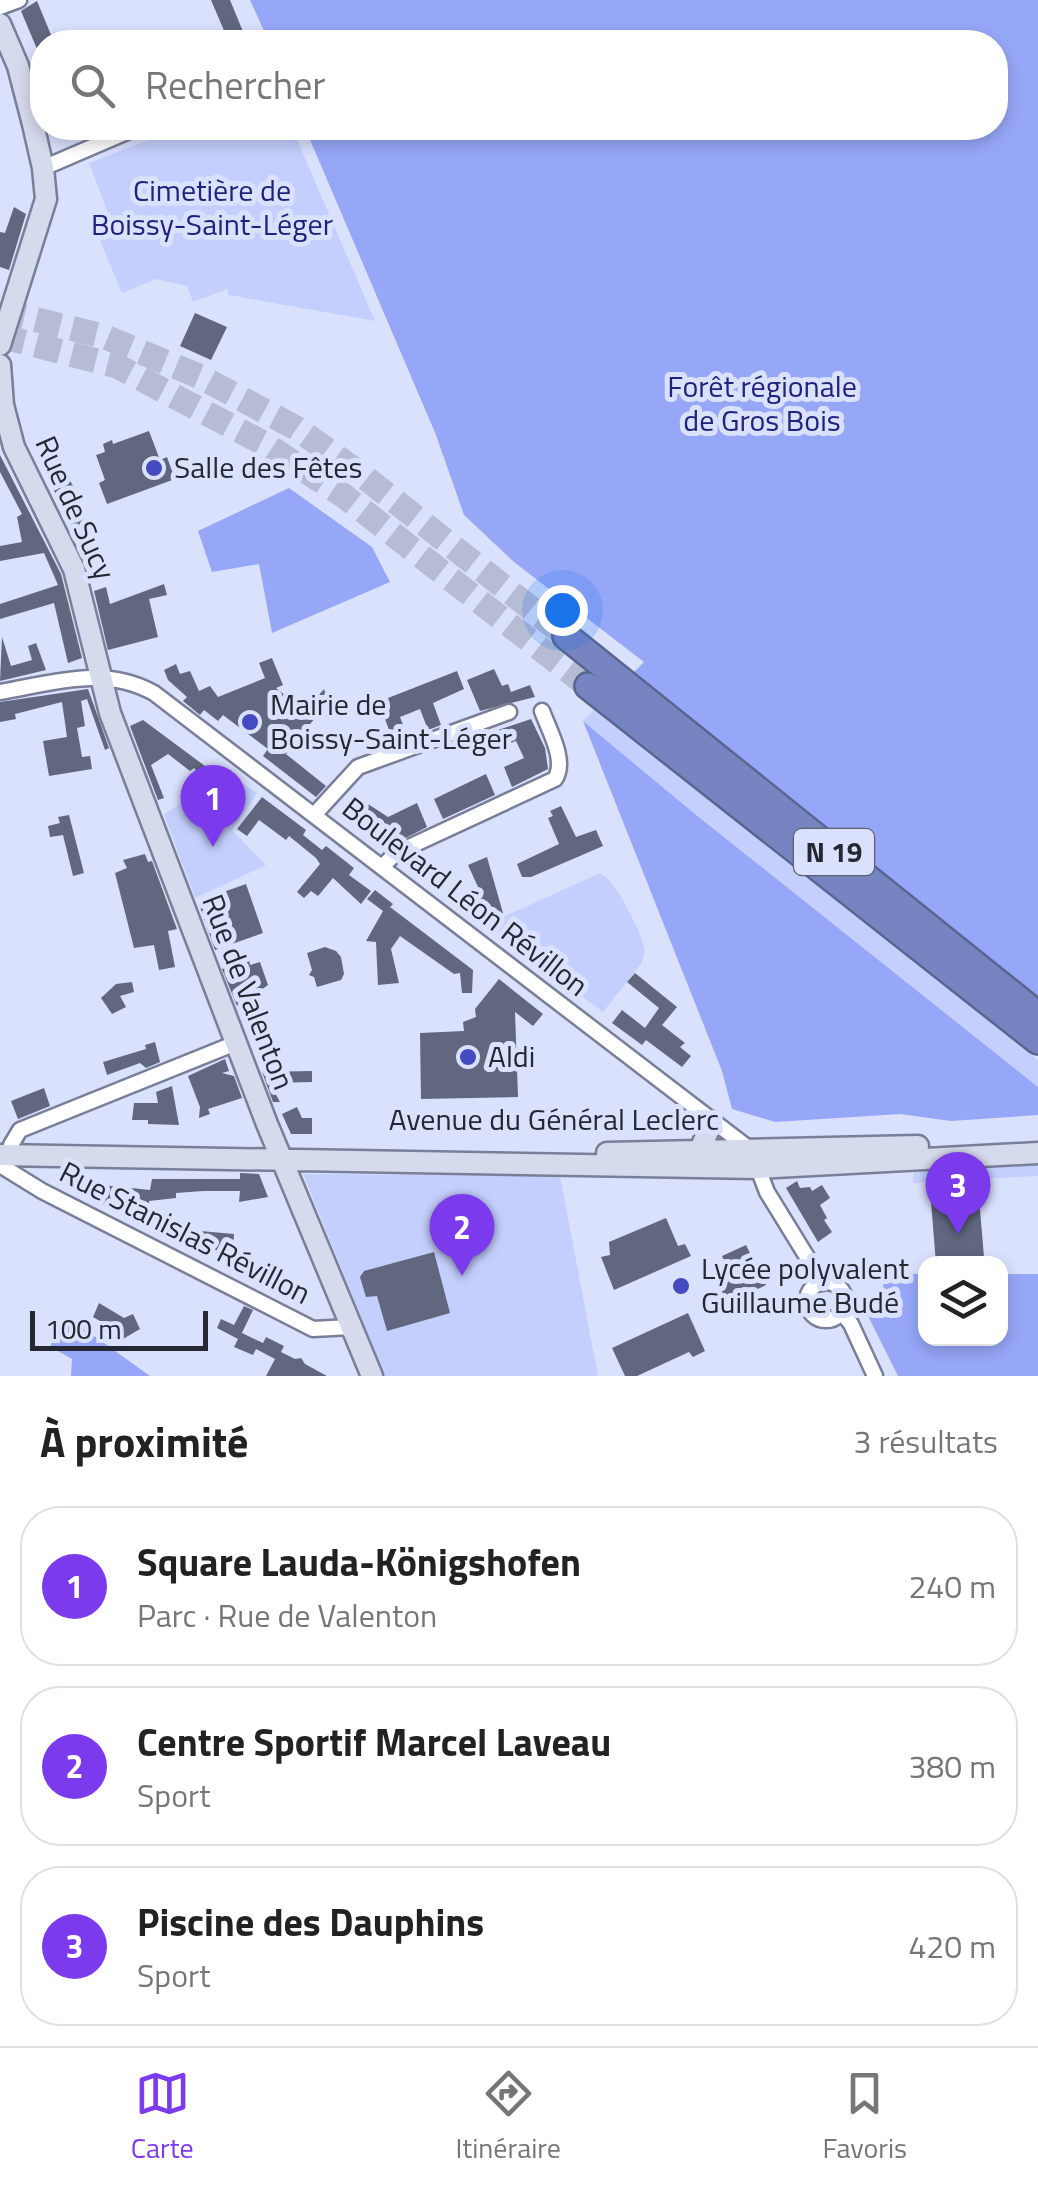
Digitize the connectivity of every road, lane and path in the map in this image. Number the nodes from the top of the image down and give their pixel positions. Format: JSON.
{"nodes":[{"id":1,"x":19,"y":0,"type":"edge"},
{"id":2,"x":0,"y":7,"type":"edge"},
{"id":3,"x":0,"y":24,"type":"edge"},
{"id":4,"x":30,"y":115,"type":"edge"},
{"id":5,"x":36,"y":140,"type":"edge"},
{"id":6,"x":108,"y":140,"type":"edge"},
{"id":7,"x":43,"y":168,"type":"junction"},
{"id":8,"x":0,"y":345,"type":"edge"},
{"id":9,"x":0,"y":364,"type":"edge"},
{"id":10,"x":566,"y":636,"type":"tunnel mouth"},
{"id":11,"x":98,"y":676,"type":"junction"},
{"id":12,"x":588,"y":686,"type":"tunnel mouth"},
{"id":13,"x":0,"y":692,"type":"edge"},
{"id":14,"x":542,"y":711,"type":"dead end"},
{"id":15,"x":509,"y":712,"type":"dead end"},
{"id":16,"x":314,"y":814,"type":"junction"},
{"id":17,"x":382,"y":867,"type":"junction"},
{"id":18,"x":1038,"y":1015,"type":"edge"},
{"id":19,"x":1038,"y":1041,"type":"edge"},
{"id":20,"x":236,"y":1043,"type":"junction"},
{"id":21,"x":712,"y":1122,"type":"junction"},
{"id":22,"x":1038,"y":1139,"type":"edge"},
{"id":23,"x":4,"y":1148,"type":"edge"},
{"id":24,"x":700,"y":1152,"type":"junction"},
{"id":25,"x":1038,"y":1153,"type":"edge"},
{"id":26,"x":280,"y":1155,"type":"junction"},
{"id":27,"x":754,"y":1159,"type":"junction"},
{"id":28,"x":0,"y":1165,"type":"edge"},
{"id":29,"x":822,"y":1283,"type":"junction"},
{"id":30,"x":842,"y":1312,"type":"junction"},
{"id":31,"x":351,"y":1328,"type":"junction"},
{"id":32,"x":372,"y":1376,"type":"edge"},
{"id":33,"x":874,"y":1376,"type":"edge"}],
"edges":[{"from":1,"to":2,"type":"street"},
{"from":3,"to":4,"type":"main road"},
{"from":5,"to":7,"type":"main road"},
{"from":6,"to":7,"type":"street"},
{"from":7,"to":8,"type":"main road"},
{"from":9,"to":11,"type":"main road","name":"Rue de Sucy"},
{"from":10,"to":18,"type":"highway","number":"N 19"},
{"from":11,"to":13,"type":"street"},
{"from":11,"to":16,"type":"street","name":"Boulevard Léon Révillon"},
{"from":11,"to":20,"type":"main road","name":"Rue de Valenton"},
{"from":12,"to":19,"type":"highway","number":"N 19"},
{"from":14,"to":17,"type":"street"},
{"from":15,"to":16,"type":"street"},
{"from":16,"to":17,"type":"street","name":"Boulevard Léon Révillon"},
{"from":17,"to":21,"type":"street","name":"Boulevard Léon Révillon"},
{"from":20,"to":23,"type":"street"},
{"from":20,"to":26,"type":"main road","name":"Rue de Valenton"},
{"from":21,"to":24,"type":"main road"},
{"from":21,"to":27,"type":"street","name":"Boulevard Léon Révillon"},
{"from":22,"to":27,"type":"main road"},
{"from":23,"to":26,"type":"main road","name":"Avenue du Général Leclerc"},
{"from":24,"to":26,"type":"main road","name":"Avenue du Général Leclerc"},
{"from":24,"to":27,"type":"main road","name":"Avenue du Général Leclerc"},
{"from":25,"to":27,"type":"main road"},
{"from":26,"to":27,"type":"main road","name":"Avenue du Général Leclerc"},
{"from":26,"to":31,"type":"main road","name":"Rue de Valenton"},
{"from":27,"to":29,"type":"street"},
{"from":28,"to":31,"type":"street","name":"Rue Stanislas Révillon"},
{"from":29,"to":30,"type":"street"},
{"from":29,"to":30,"type":"street"},
{"from":30,"to":33,"type":"street"},
{"from":31,"to":32,"type":"main road","name":"Rue de Valenton"}]}
